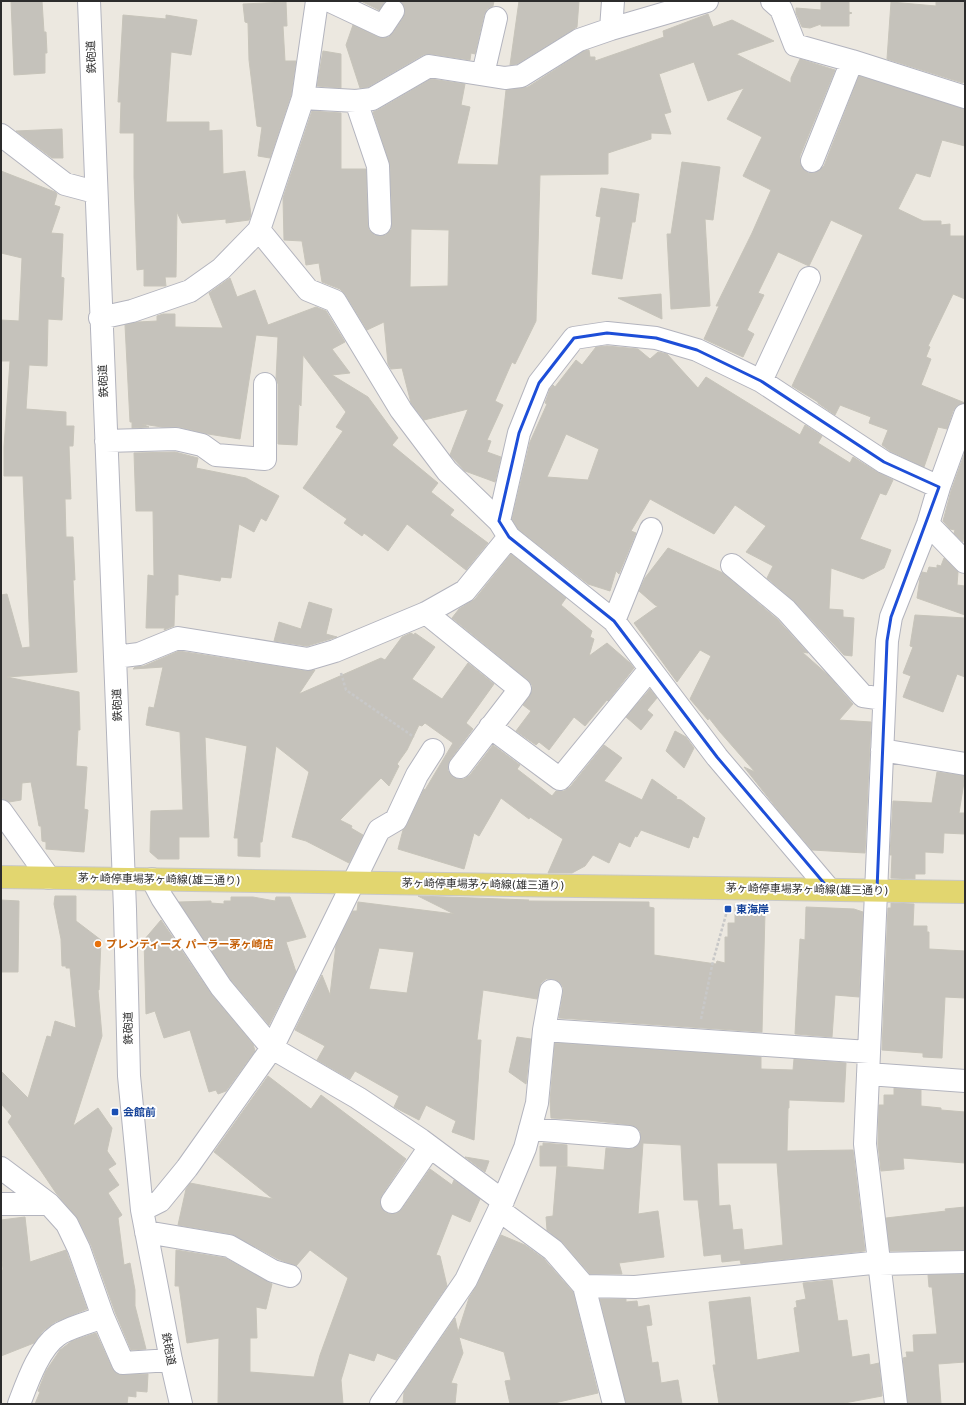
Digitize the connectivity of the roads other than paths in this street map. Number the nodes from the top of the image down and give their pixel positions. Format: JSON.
{"nodes":[{"id":1,"x":89,"y":1,"type":"edge"},
{"id":2,"x":317,"y":1,"type":"edge"},
{"id":3,"x":330,"y":1,"type":"edge"},
{"id":4,"x":613,"y":1,"type":"edge"},
{"id":5,"x":707,"y":1,"type":"edge"},
{"id":6,"x":772,"y":1,"type":"edge"},
{"id":7,"x":393,"y":11,"type":"dead end"},
{"id":8,"x":496,"y":18,"type":"dead end"},
{"id":9,"x":612,"y":29,"type":"junction"},
{"id":10,"x":852,"y":61,"type":"junction"},
{"id":11,"x":483,"y":74,"type":"junction"},
{"id":12,"x":965,"y":97,"type":"edge"},
{"id":13,"x":303,"y":98,"type":"junction"},
{"id":14,"x":356,"y":101,"type":"junction"},
{"id":15,"x":1,"y":135,"type":"edge"},
{"id":16,"x":812,"y":161,"type":"dead end"},
{"id":17,"x":95,"y":192,"type":"junction"},
{"id":18,"x":380,"y":224,"type":"dead end"},
{"id":19,"x":258,"y":230,"type":"junction"},
{"id":20,"x":809,"y":278,"type":"dead end"},
{"id":21,"x":100,"y":318,"type":"junction"},
{"id":22,"x":761,"y":381,"type":"junction"},
{"id":23,"x":265,"y":384,"type":"dead end"},
{"id":24,"x":965,"y":415,"type":"edge"},
{"id":25,"x":106,"y":441,"type":"junction"},
{"id":26,"x":939,"y":487,"type":"junction"},
{"id":27,"x":928,"y":524,"type":"junction"},
{"id":28,"x":504,"y":529,"type":"junction"},
{"id":29,"x":651,"y":529,"type":"dead end"},
{"id":30,"x":965,"y":562,"type":"edge"},
{"id":31,"x":732,"y":565,"type":"dead end"},
{"id":32,"x":426,"y":613,"type":"junction"},
{"id":33,"x":614,"y":621,"type":"junction"},
{"id":34,"x":115,"y":657,"type":"junction"},
{"id":35,"x":650,"y":669,"type":"junction"},
{"id":36,"x":884,"y":699,"type":"junction"},
{"id":37,"x":490,"y":727,"type":"junction"},
{"id":38,"x":433,"y":750,"type":"road end"},
{"id":39,"x":882,"y":750,"type":"junction"},
{"id":40,"x":965,"y":764,"type":"edge"},
{"id":41,"x":460,"y":767,"type":"dead end"},
{"id":42,"x":1,"y":811,"type":"edge"},
{"id":43,"x":1,"y":877,"type":"edge"},
{"id":44,"x":49,"y":878,"type":"junction"},
{"id":45,"x":123,"y":878,"type":"junction"},
{"id":46,"x":152,"y":879,"type":"junction"},
{"id":47,"x":354,"y":882,"type":"junction"},
{"id":48,"x":829,"y":889,"type":"junction"},
{"id":49,"x":877,"y":890,"type":"junction"},
{"id":50,"x":965,"y":892,"type":"edge"},
{"id":51,"x":551,"y":991,"type":"dead end"},
{"id":52,"x":544,"y":1030,"type":"junction"},
{"id":53,"x":272,"y":1048,"type":"junction"},
{"id":54,"x":869,"y":1052,"type":"junction"},
{"id":55,"x":868,"y":1074,"type":"junction"},
{"id":56,"x":965,"y":1081,"type":"edge"},
{"id":57,"x":530,"y":1129,"type":"junction"},
{"id":58,"x":629,"y":1137,"type":"dead end"},
{"id":59,"x":430,"y":1147,"type":"junction"},
{"id":60,"x":1,"y":1168,"type":"edge"},
{"id":61,"x":392,"y":1202,"type":"dead end"},
{"id":62,"x":1,"y":1204,"type":"edge"},
{"id":63,"x":49,"y":1204,"type":"junction"},
{"id":64,"x":501,"y":1206,"type":"junction"},
{"id":65,"x":142,"y":1210,"type":"junction"},
{"id":66,"x":146,"y":1232,"type":"junction"},
{"id":67,"x":965,"y":1262,"type":"edge"},
{"id":68,"x":879,"y":1264,"type":"junction"},
{"id":69,"x":290,"y":1276,"type":"dead end"},
{"id":70,"x":584,"y":1286,"type":"junction"},
{"id":71,"x":104,"y":1317,"type":"junction"},
{"id":72,"x":171,"y":1360,"type":"junction"},
{"id":73,"x":19,"y":1404,"type":"edge"},
{"id":74,"x":181,"y":1404,"type":"edge"},
{"id":75,"x":381,"y":1404,"type":"edge"},
{"id":76,"x":614,"y":1404,"type":"edge"},
{"id":77,"x":896,"y":1404,"type":"edge"}],
"edges":[{"from":1,"to":17,"type":"street","name":"鉄砲道"},
{"from":2,"to":13,"type":"street"},
{"from":3,"to":7,"type":"street"},
{"from":4,"to":9,"type":"street"},
{"from":5,"to":9,"type":"street"},
{"from":6,"to":10,"type":"street"},
{"from":8,"to":11,"type":"street"},
{"from":9,"to":11,"type":"street"},
{"from":10,"to":12,"type":"street"},
{"from":10,"to":16,"type":"street"},
{"from":11,"to":14,"type":"street"},
{"from":13,"to":14,"type":"street"},
{"from":13,"to":19,"type":"street"},
{"from":14,"to":18,"type":"street"},
{"from":15,"to":17,"type":"street"},
{"from":17,"to":21,"type":"street","name":"鉄砲道"},
{"from":19,"to":21,"type":"street"},
{"from":19,"to":28,"type":"street"},
{"from":20,"to":22,"type":"street"},
{"from":21,"to":25,"type":"street","name":"鉄砲道"},
{"from":22,"to":26,"type":"street"},
{"from":22,"to":28,"type":"street"},
{"from":23,"to":25,"type":"street"},
{"from":24,"to":26,"type":"street"},
{"from":25,"to":34,"type":"street","name":"鉄砲道"},
{"from":26,"to":27,"type":"street"},
{"from":27,"to":30,"type":"street"},
{"from":27,"to":36,"type":"street"},
{"from":28,"to":32,"type":"street"},
{"from":28,"to":33,"type":"street"},
{"from":29,"to":33,"type":"street"},
{"from":31,"to":36,"type":"street"},
{"from":32,"to":34,"type":"street"},
{"from":32,"to":37,"type":"street"},
{"from":33,"to":35,"type":"street"},
{"from":34,"to":45,"type":"street","name":"鉄砲道"},
{"from":35,"to":37,"type":"street"},
{"from":35,"to":48,"type":"street"},
{"from":36,"to":39,"type":"street"},
{"from":37,"to":41,"type":"street"},
{"from":38,"to":47,"type":"street"},
{"from":39,"to":40,"type":"street"},
{"from":39,"to":49,"type":"street"},
{"from":42,"to":44,"type":"street"},
{"from":43,"to":44,"type":"main road","name":"茅ヶ崎停車場茅ヶ崎線(雄三通り)"},
{"from":44,"to":45,"type":"main road","name":"茅ヶ崎停車場茅ヶ崎線(雄三通り)"},
{"from":45,"to":46,"type":"main road","name":"茅ヶ崎停車場茅ヶ崎線(雄三通り)"},
{"from":45,"to":65,"type":"street","name":"鉄砲道"},
{"from":46,"to":47,"type":"main road","name":"茅ヶ崎停車場茅ヶ崎線(雄三通り)"},
{"from":46,"to":53,"type":"street"},
{"from":47,"to":48,"type":"main road","name":"茅ヶ崎停車場茅ヶ崎線(雄三通り)"},
{"from":47,"to":53,"type":"street"},
{"from":48,"to":49,"type":"main road","name":"茅ヶ崎停車場茅ヶ崎線(雄三通り)"},
{"from":49,"to":50,"type":"main road","name":"茅ヶ崎停車場茅ヶ崎線(雄三通り)"},
{"from":49,"to":54,"type":"street"},
{"from":51,"to":52,"type":"street"},
{"from":52,"to":54,"type":"street"},
{"from":52,"to":57,"type":"street"},
{"from":53,"to":59,"type":"street"},
{"from":53,"to":65,"type":"street"},
{"from":54,"to":55,"type":"street"},
{"from":55,"to":56,"type":"street"},
{"from":55,"to":68,"type":"street"},
{"from":57,"to":58,"type":"street"},
{"from":57,"to":64,"type":"street"},
{"from":59,"to":61,"type":"street"},
{"from":59,"to":64,"type":"street"},
{"from":60,"to":63,"type":"street"},
{"from":62,"to":63,"type":"street"},
{"from":63,"to":71,"type":"street"},
{"from":64,"to":70,"type":"street"},
{"from":64,"to":75,"type":"street"},
{"from":65,"to":66,"type":"street","name":"鉄砲道"},
{"from":66,"to":69,"type":"street"},
{"from":66,"to":72,"type":"street","name":"鉄砲道"},
{"from":67,"to":68,"type":"street"},
{"from":68,"to":70,"type":"street"},
{"from":68,"to":77,"type":"street"},
{"from":70,"to":76,"type":"street"},
{"from":71,"to":72,"type":"street"},
{"from":71,"to":73,"type":"street"},
{"from":72,"to":74,"type":"street","name":"鉄砲道"}]}
